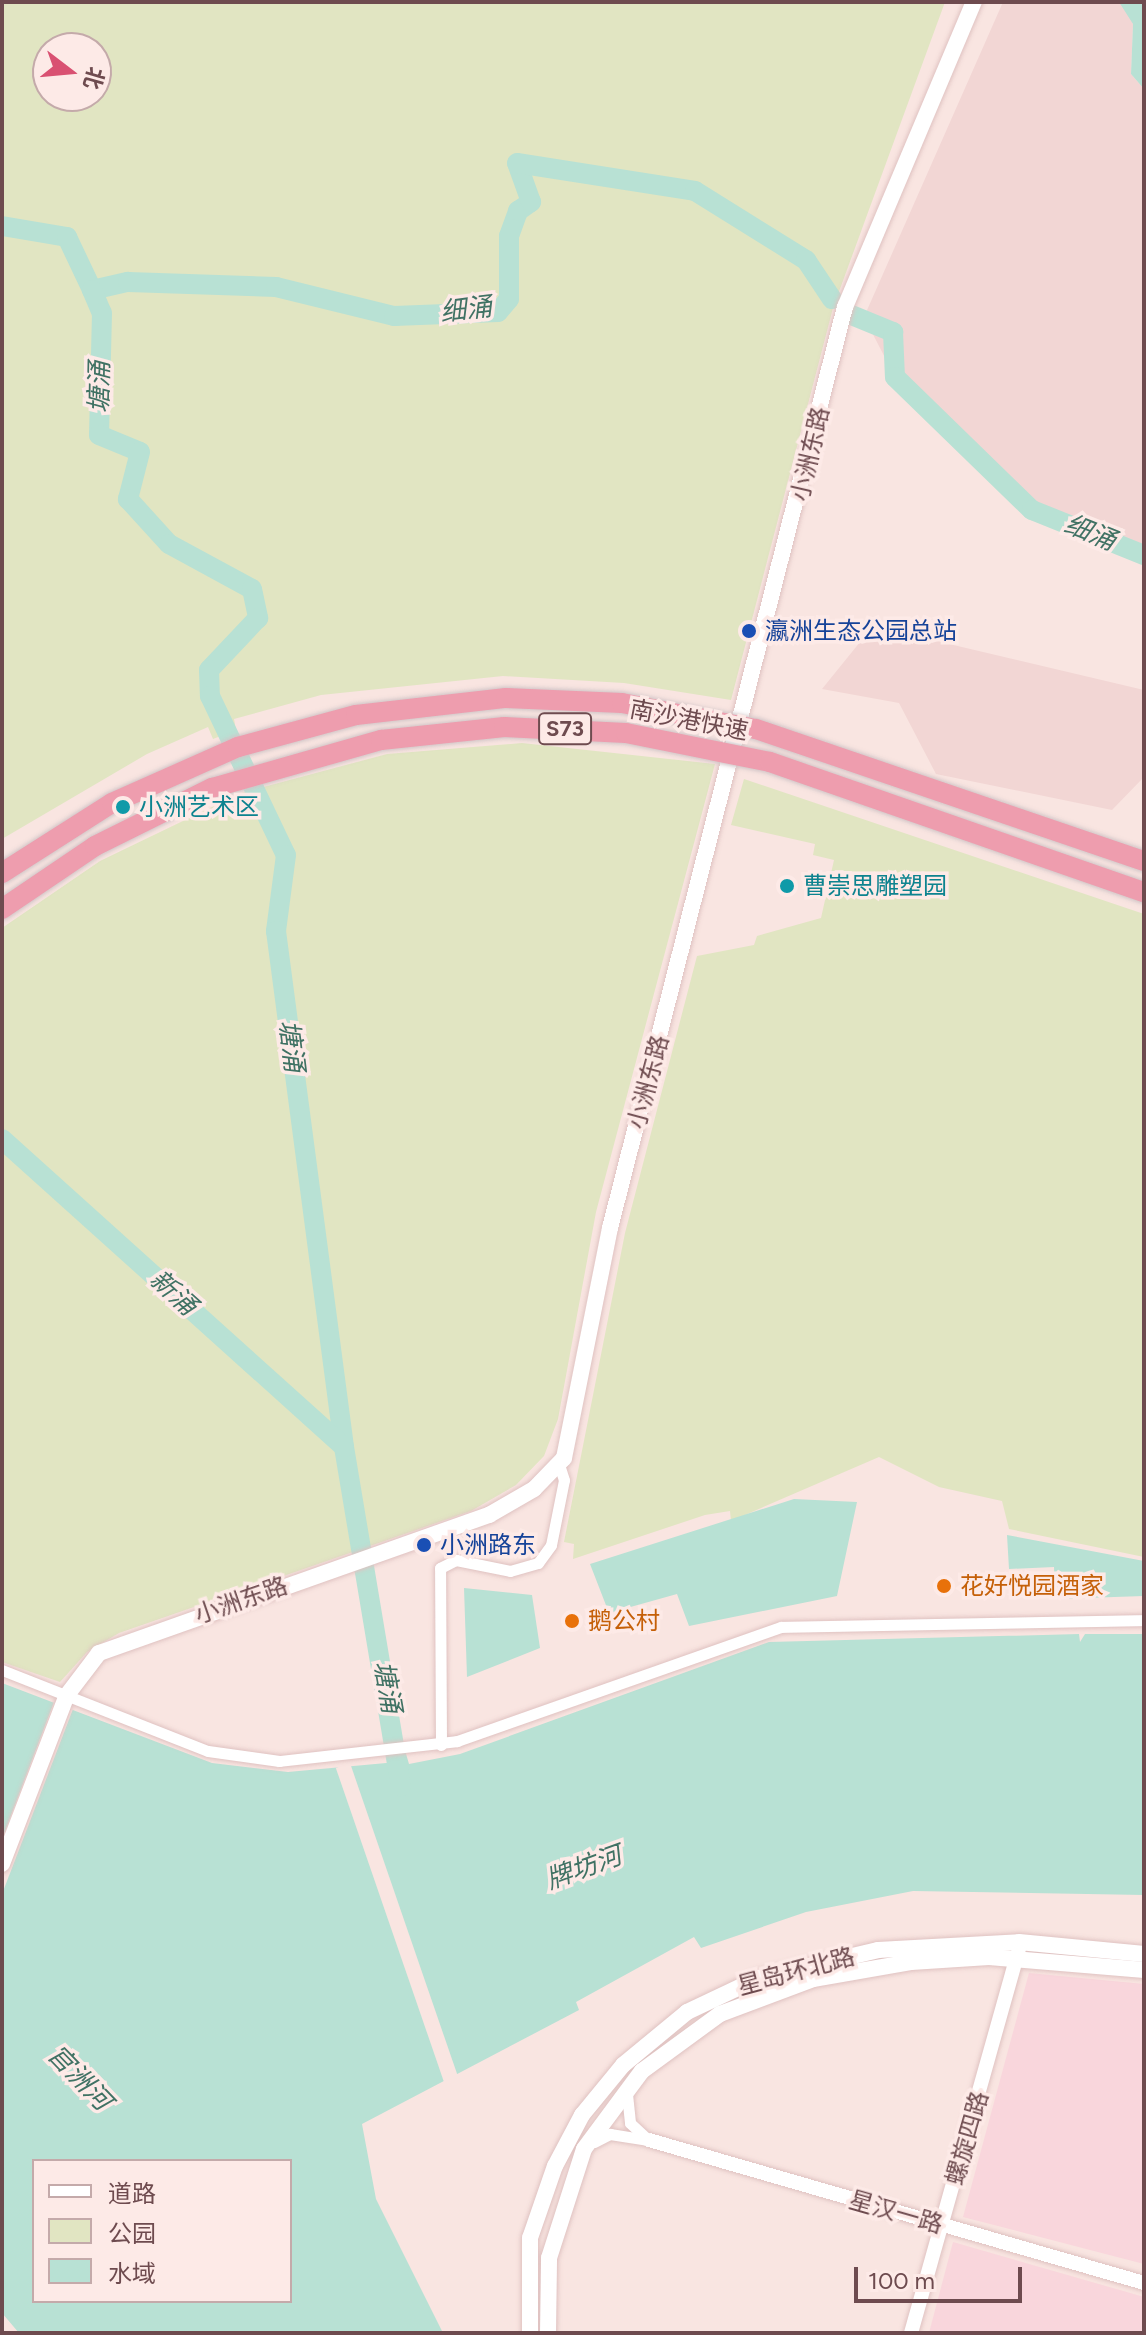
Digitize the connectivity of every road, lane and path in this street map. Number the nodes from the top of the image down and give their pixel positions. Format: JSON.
{"nodes":[{"id":1,"x":974,"y":2,"type":"edge"},
{"id":2,"x":1144,"y":861,"type":"edge"},
{"id":3,"x":2,"y":873,"type":"edge"},
{"id":4,"x":1144,"y":892,"type":"edge"},
{"id":5,"x":2,"y":909,"type":"edge"},
{"id":6,"x":559,"y":1465,"type":"junction"},
{"id":7,"x":1144,"y":1620,"type":"edge"},
{"id":8,"x":2,"y":1670,"type":"edge"},
{"id":9,"x":65,"y":1700,"type":"junction"},
{"id":10,"x":441,"y":1745,"type":"junction"},
{"id":11,"x":2,"y":1864,"type":"edge"},
{"id":12,"x":1019,"y":1950,"type":"junction"},
{"id":13,"x":1144,"y":1954,"type":"edge"},
{"id":14,"x":1144,"y":1970,"type":"edge"},
{"id":15,"x":628,"y":2087,"type":"junction"},
{"id":16,"x":649,"y":2140,"type":"junction"},
{"id":17,"x":584,"y":2149,"type":"junction"},
{"id":18,"x":942,"y":2225,"type":"junction"},
{"id":19,"x":1144,"y":2283,"type":"edge"},
{"id":20,"x":530,"y":2333,"type":"edge"},
{"id":21,"x":548,"y":2333,"type":"edge"},
{"id":22,"x":911,"y":2333,"type":"edge"}],
"edges":[{"from":1,"to":6,"type":"main road","name":"小洲东路"},
{"from":2,"to":3,"type":"highway","name":"南沙港快速","number":"S73","bridge":true},
{"from":4,"to":5,"type":"highway","name":"南沙港快速","number":"S73","bridge":true},
{"from":6,"to":9,"type":"main road","name":"小洲东路"},
{"from":6,"to":10,"type":"street"},
{"from":7,"to":10,"type":"street"},
{"from":8,"to":9,"type":"street"},
{"from":9,"to":10,"type":"street"},
{"from":9,"to":11,"type":"main road","name":"小洲东路"},
{"from":12,"to":13,"type":"main road","name":"星岛环北路"},
{"from":12,"to":14,"type":"main road","name":"星岛环北路"},
{"from":12,"to":15,"type":"main road","name":"星岛环北路"},
{"from":12,"to":18,"type":"street","name":"螺旋四路"},
{"from":12,"to":20,"type":"main road","name":"星岛环北路"},
{"from":15,"to":16,"type":"street"},
{"from":15,"to":17,"type":"main road","name":"星岛环北路"},
{"from":16,"to":17,"type":"street","name":"星汉一路"},
{"from":16,"to":18,"type":"street","name":"星汉一路"},
{"from":17,"to":21,"type":"main road","name":"星岛环北路"},
{"from":18,"to":19,"type":"street","name":"星汉一路"},
{"from":18,"to":22,"type":"street","name":"螺旋四路"}]}
